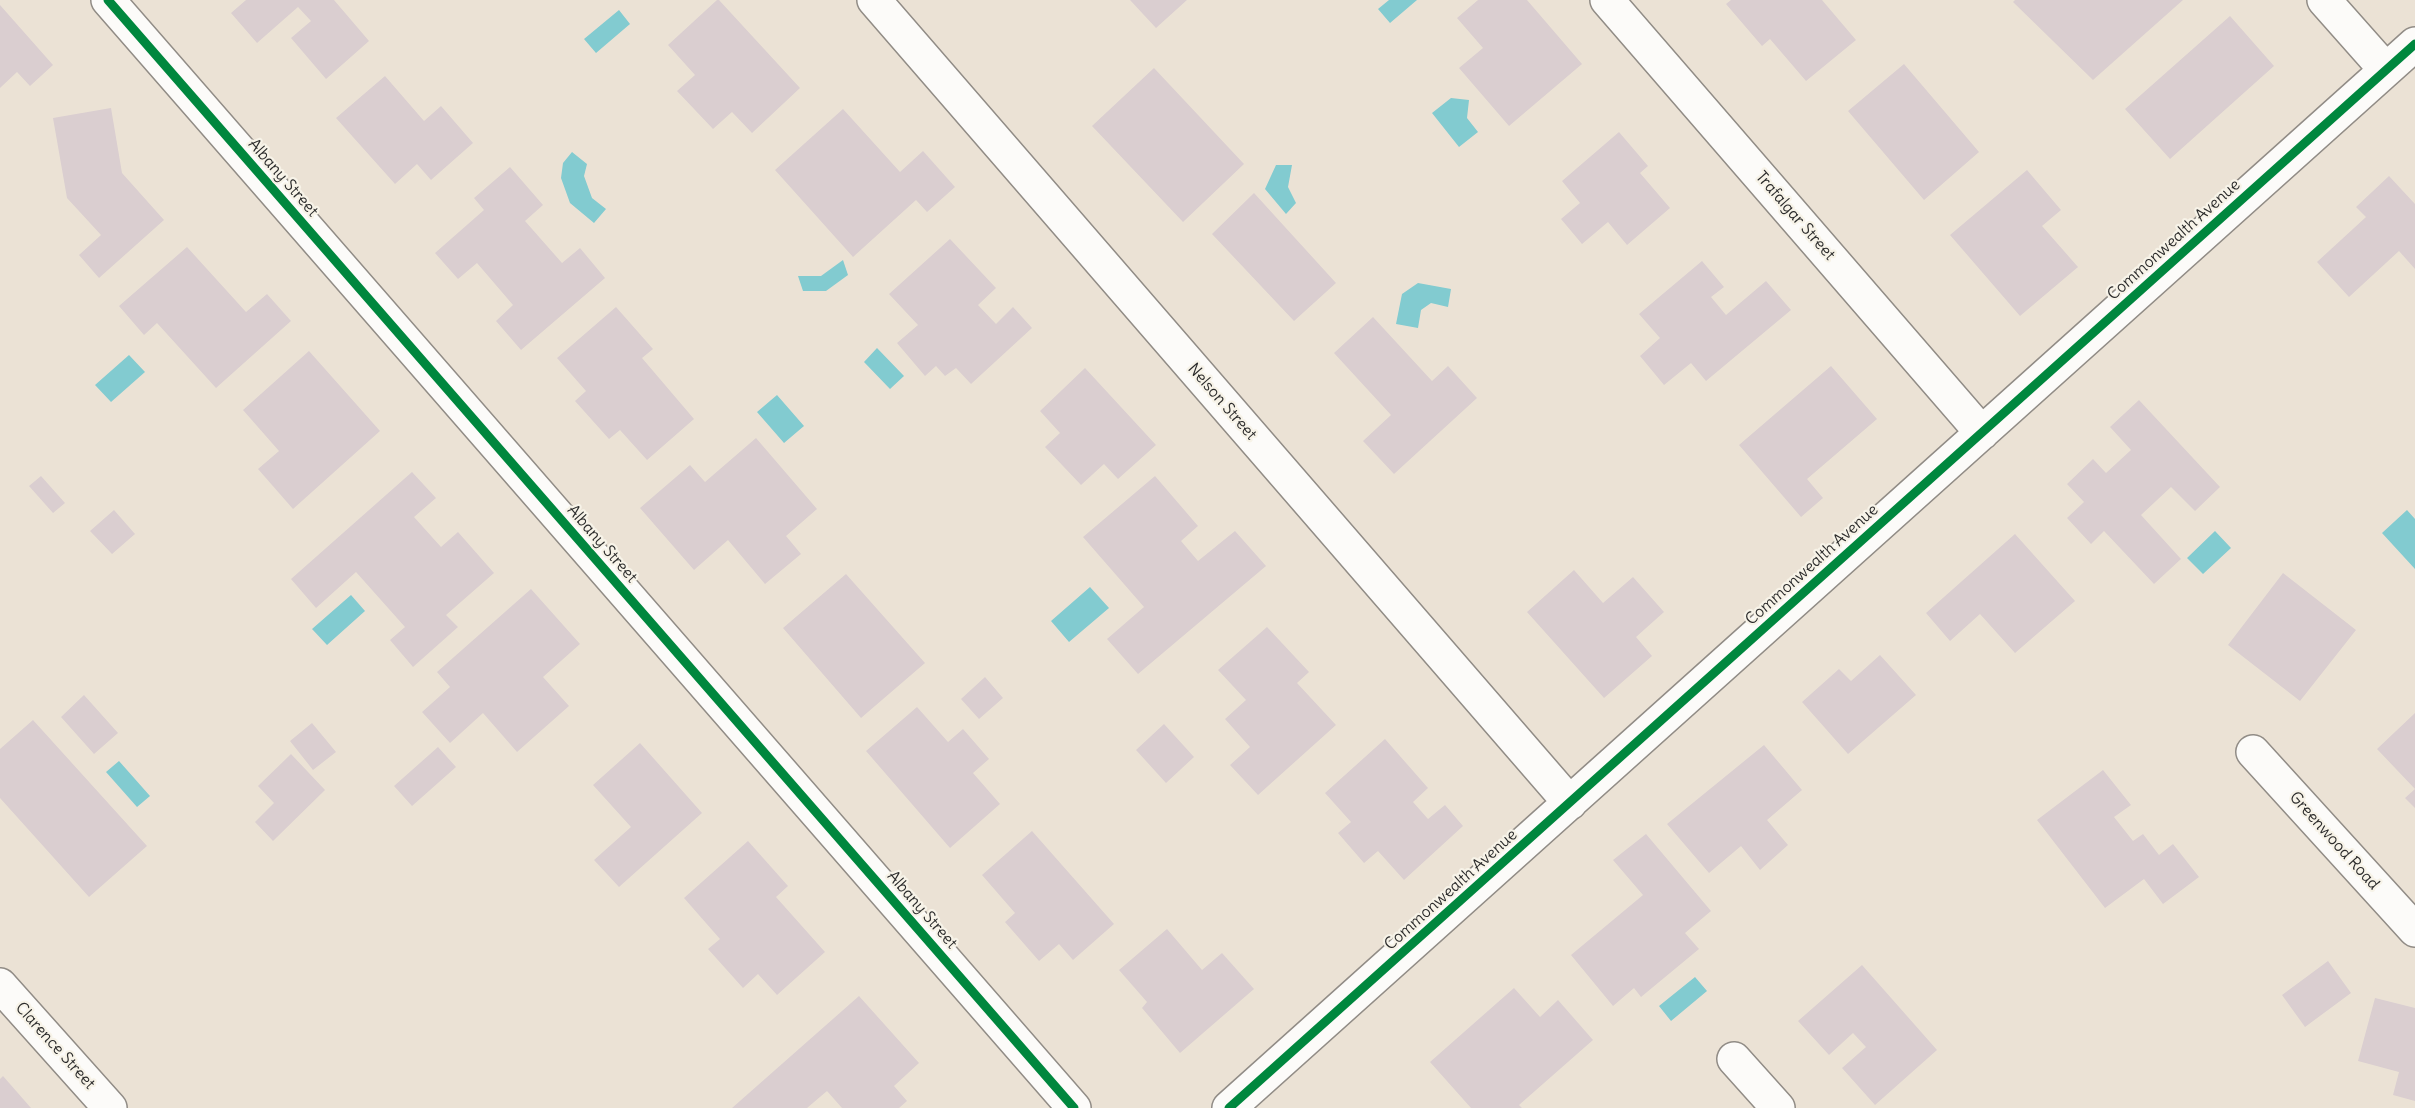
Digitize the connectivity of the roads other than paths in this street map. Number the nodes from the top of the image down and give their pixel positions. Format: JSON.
{"nodes":[{"id":1,"x":108,"y":0,"type":"edge"},
{"id":2,"x":874,"y":0,"type":"edge"},
{"id":3,"x":1607,"y":0,"type":"edge"},
{"id":4,"x":2324,"y":0,"type":"edge"},
{"id":5,"x":2415,"y":44,"type":"edge"},
{"id":6,"x":2386,"y":70,"type":"junction"},
{"id":7,"x":1982,"y":433,"type":"junction"},
{"id":8,"x":2253,"y":752,"type":"dead end"},
{"id":9,"x":1570,"y":803,"type":"junction"},
{"id":10,"x":2415,"y":930,"type":"edge"},
{"id":11,"x":0,"y":985,"type":"edge"},
{"id":12,"x":1734,"y":1059,"type":"dead end"},
{"id":13,"x":110,"y":1108,"type":"edge"},
{"id":14,"x":1074,"y":1108,"type":"edge"},
{"id":15,"x":1229,"y":1108,"type":"edge"},
{"id":16,"x":1778,"y":1108,"type":"edge"}],
"edges":[{"from":1,"to":14,"type":"street","name":"Albany Street"},
{"from":2,"to":9,"type":"street","name":"Nelson Street"},
{"from":3,"to":7,"type":"street","name":"Trafalgar Street"},
{"from":4,"to":6,"type":"street"},
{"from":5,"to":6,"type":"street","name":"Commonwealth Avenue"},
{"from":6,"to":7,"type":"street","name":"Commonwealth Avenue"},
{"from":7,"to":9,"type":"street","name":"Commonwealth Avenue"},
{"from":8,"to":10,"type":"street","name":"Greenwood Road"},
{"from":9,"to":15,"type":"street","name":"Commonwealth Avenue"},
{"from":11,"to":13,"type":"street","name":"Clarence Street"},
{"from":12,"to":16,"type":"street"}]}
